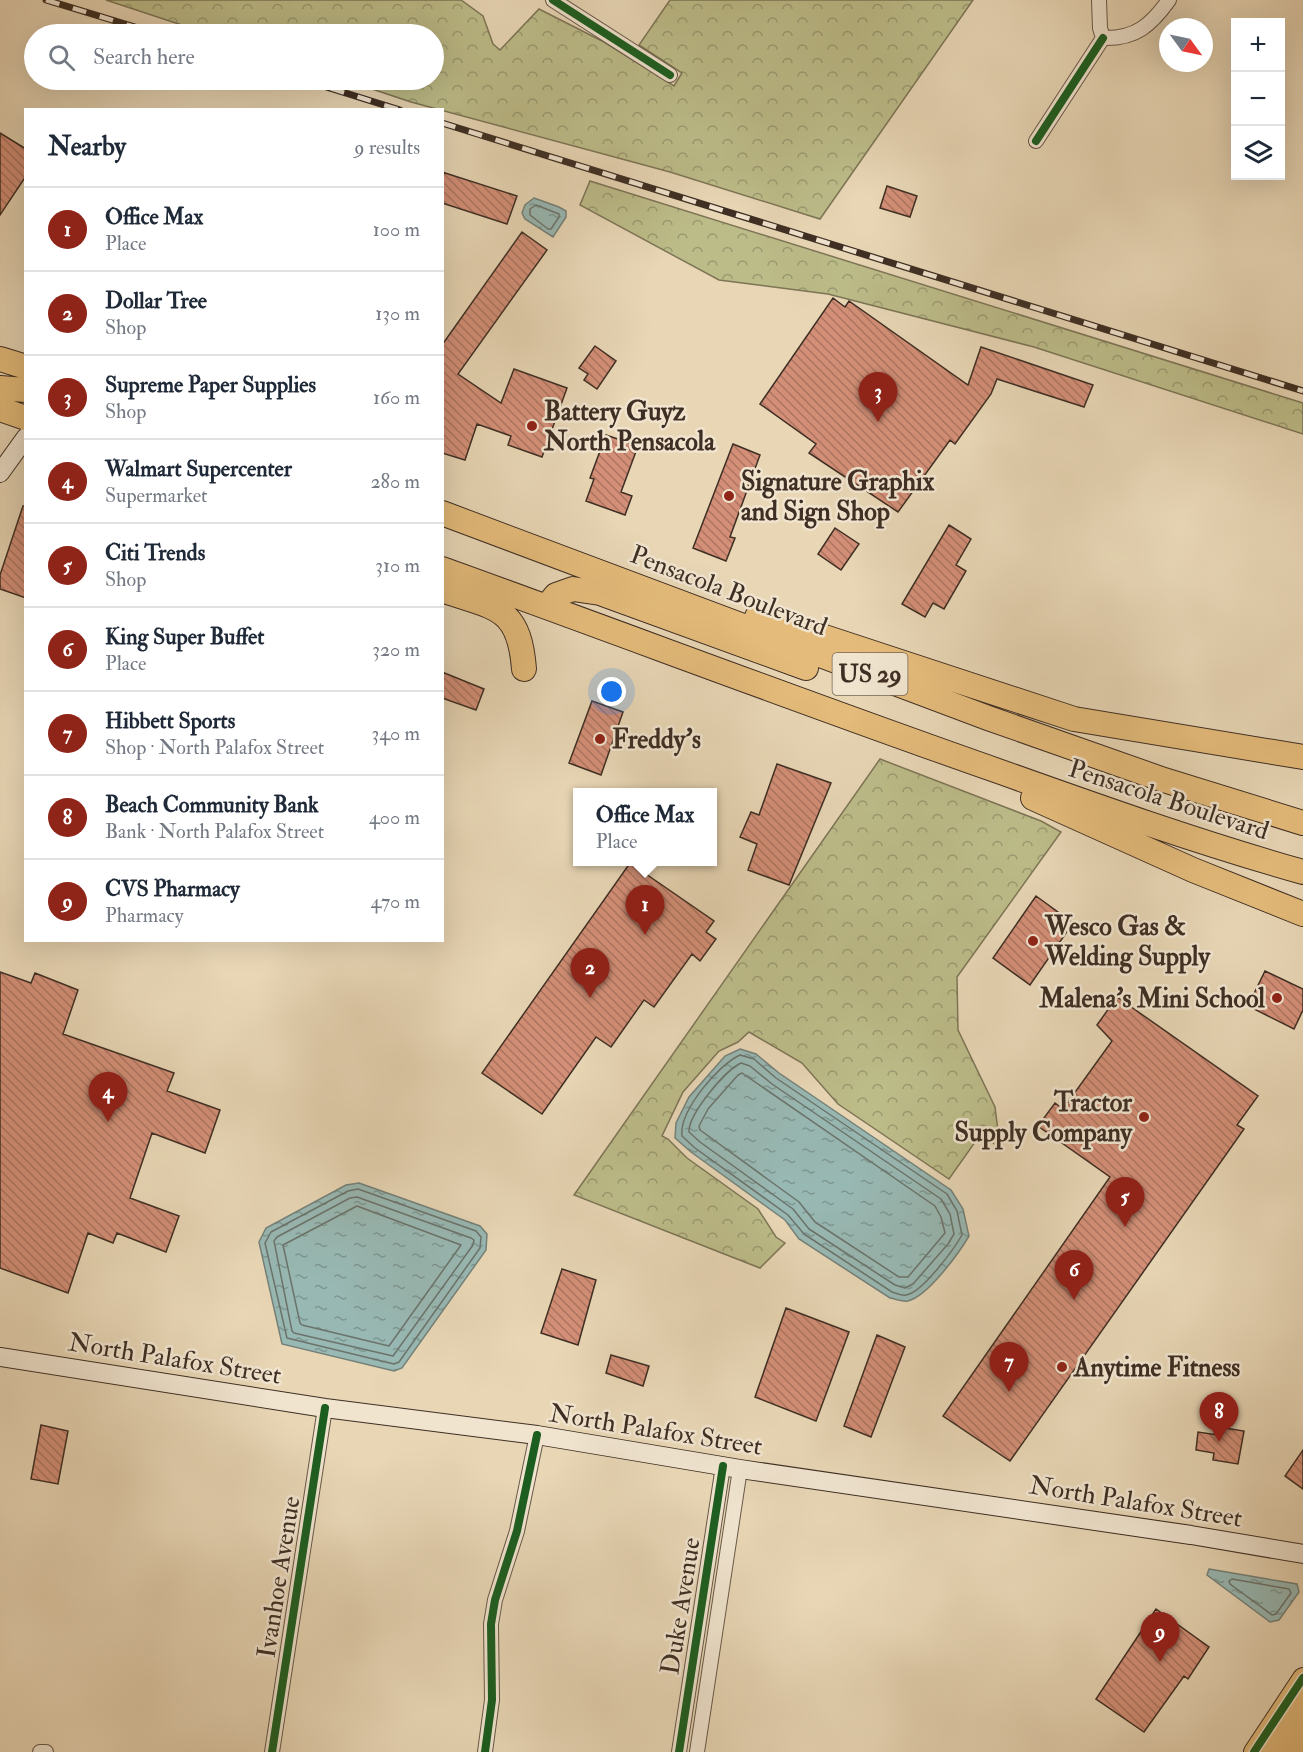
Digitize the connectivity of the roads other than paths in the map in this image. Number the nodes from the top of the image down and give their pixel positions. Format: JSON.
{"nodes":[{"id":1,"x":553,"y":0,"type":"edge"},
{"id":2,"x":1099,"y":0,"type":"edge"},
{"id":3,"x":1169,"y":0,"type":"edge"},
{"id":4,"x":1103,"y":38,"type":"junction"},
{"id":5,"x":670,"y":75,"type":"dead end"},
{"id":6,"x":1036,"y":141,"type":"dead end"},
{"id":7,"x":0,"y":358,"type":"edge"},
{"id":8,"x":24,"y":366,"type":"edge"},
{"id":9,"x":0,"y":388,"type":"edge"},
{"id":10,"x":24,"y":390,"type":"edge"},
{"id":11,"x":0,"y":409,"type":"edge"},
{"id":12,"x":24,"y":417,"type":"edge"},
{"id":13,"x":24,"y":440,"type":"edge"},
{"id":14,"x":0,"y":473,"type":"edge"},
{"id":15,"x":444,"y":514,"type":"edge"},
{"id":16,"x":444,"y":570,"type":"edge"},
{"id":17,"x":648,"y":589,"type":"junction"},
{"id":18,"x":444,"y":591,"type":"edge"},
{"id":19,"x":547,"y":606,"type":"junction"},
{"id":20,"x":524,"y":669,"type":"dead end"},
{"id":21,"x":861,"y":671,"type":"junction"},
{"id":22,"x":886,"y":731,"type":"junction"},
{"id":23,"x":1303,"y":757,"type":"edge"},
{"id":24,"x":1303,"y":823,"type":"edge"},
{"id":25,"x":1303,"y":872,"type":"edge"},
{"id":26,"x":1303,"y":914,"type":"edge"},
{"id":27,"x":0,"y":1357,"type":"edge"},
{"id":28,"x":325,"y":1408,"type":"junction"},
{"id":29,"x":537,"y":1435,"type":"junction"},
{"id":30,"x":732,"y":1467,"type":"junction"},
{"id":31,"x":1301,"y":1554,"type":"edge"},
{"id":32,"x":1303,"y":1678,"type":"edge"},
{"id":33,"x":1303,"y":1703,"type":"edge"},
{"id":34,"x":1303,"y":1734,"type":"edge"},
{"id":35,"x":40,"y":1752,"type":"edge"},
{"id":36,"x":46,"y":1752,"type":"edge"},
{"id":37,"x":272,"y":1752,"type":"edge"},
{"id":38,"x":485,"y":1752,"type":"edge"},
{"id":39,"x":679,"y":1752,"type":"edge"},
{"id":40,"x":697,"y":1752,"type":"edge"},
{"id":41,"x":1254,"y":1752,"type":"edge"},
{"id":42,"x":1274,"y":1752,"type":"edge"},
{"id":43,"x":1291,"y":1752,"type":"edge"}],
"edges":[{"from":1,"to":5,"type":"street"},
{"from":2,"to":4,"type":"street"},
{"from":3,"to":4,"type":"street"},
{"from":4,"to":6,"type":"street"},
{"from":7,"to":8,"type":"highway"},
{"from":9,"to":10,"type":"highway"},
{"from":11,"to":12,"type":"highway"},
{"from":13,"to":14,"type":"main road"},
{"from":15,"to":17,"type":"highway","name":"Pensacola Boulevard","number":"US 29"},
{"from":16,"to":19,"type":"highway","name":"Pensacola Boulevard","number":"US 29"},
{"from":17,"to":21,"type":"highway","name":"Pensacola Boulevard","number":"US 29"},
{"from":17,"to":23,"type":"highway"},
{"from":18,"to":20,"type":"highway"},
{"from":19,"to":21,"type":"highway"},
{"from":19,"to":22,"type":"highway","name":"Pensacola Boulevard","number":"US 29"},
{"from":21,"to":24,"type":"highway","name":"Pensacola Boulevard","number":"US 29"},
{"from":22,"to":25,"type":"highway","name":"Pensacola Boulevard","number":"US 29"},
{"from":22,"to":26,"type":"highway"},
{"from":27,"to":28,"type":"main road","name":"North Palafox Street"},
{"from":28,"to":29,"type":"main road","name":"North Palafox Street"},
{"from":28,"to":37,"type":"street","name":"Ivanhoe Avenue"},
{"from":29,"to":30,"type":"main road","name":"North Palafox Street"},
{"from":29,"to":38,"type":"street"},
{"from":30,"to":31,"type":"main road","name":"North Palafox Street"},
{"from":30,"to":39,"type":"street","name":"Duke Avenue"},
{"from":30,"to":40,"type":"street","name":"Duke Avenue"},
{"from":32,"to":41,"type":"main road"},
{"from":33,"to":42,"type":"main road"},
{"from":34,"to":43,"type":"main road"},
{"from":35,"to":36,"type":"street"}]}
